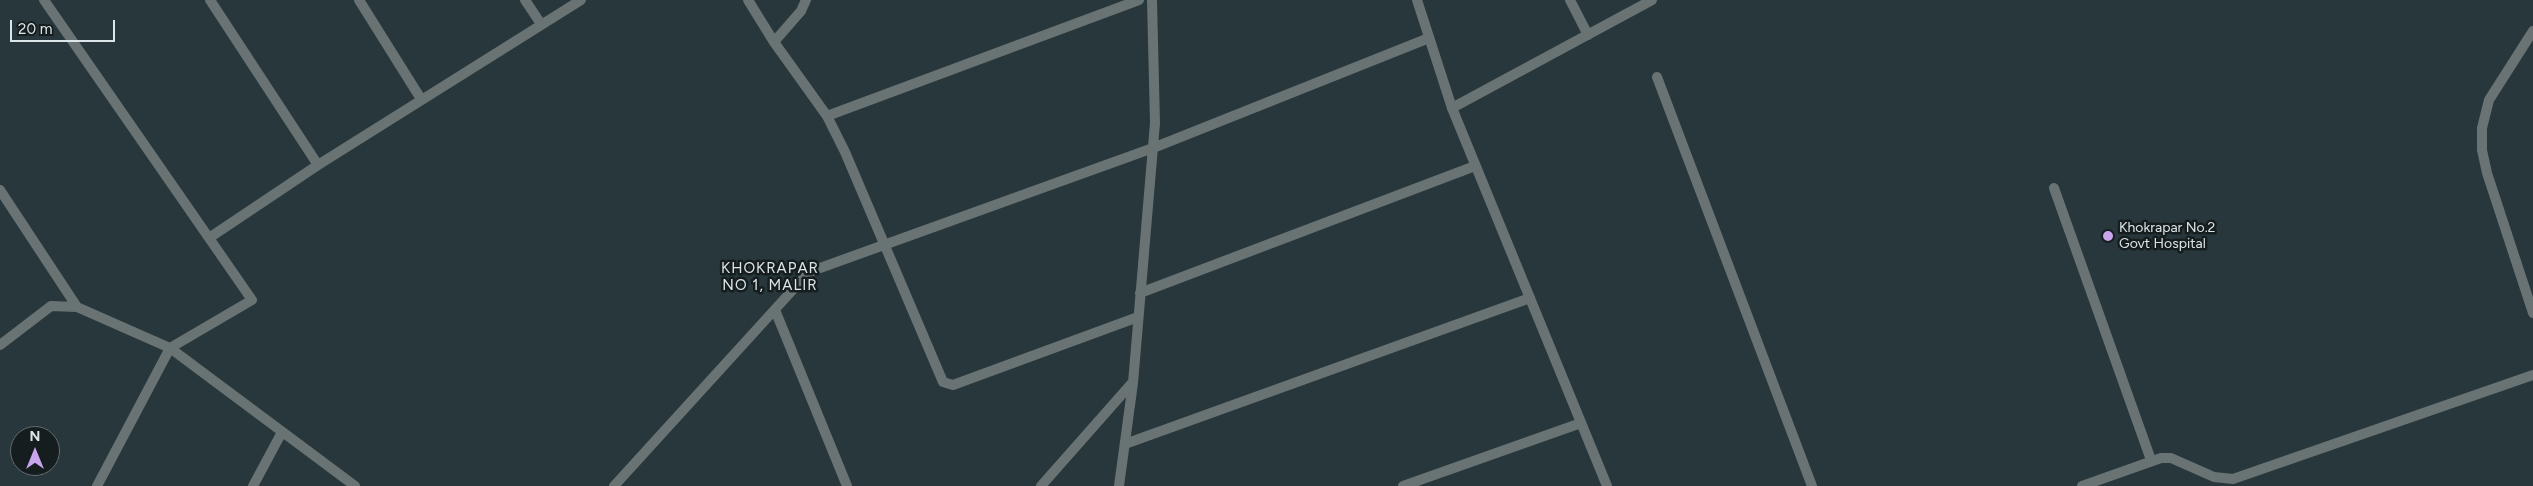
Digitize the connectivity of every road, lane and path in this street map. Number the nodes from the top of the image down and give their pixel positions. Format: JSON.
{"nodes":[{"id":1,"x":44,"y":0,"type":"edge"},
{"id":2,"x":210,"y":0,"type":"edge"},
{"id":3,"x":359,"y":0,"type":"edge"},
{"id":4,"x":525,"y":0,"type":"edge"},
{"id":5,"x":581,"y":0,"type":"edge"},
{"id":6,"x":748,"y":0,"type":"edge"},
{"id":7,"x":806,"y":0,"type":"edge"},
{"id":8,"x":1138,"y":0,"type":"edge"},
{"id":9,"x":1152,"y":0,"type":"edge"},
{"id":10,"x":1417,"y":0,"type":"edge"},
{"id":11,"x":1570,"y":0,"type":"edge"},
{"id":12,"x":1652,"y":0,"type":"edge"},
{"id":13,"x":541,"y":24,"type":"junction"},
{"id":14,"x":2533,"y":30,"type":"edge"},
{"id":15,"x":1588,"y":35,"type":"junction"},
{"id":16,"x":1429,"y":38,"type":"junction"},
{"id":17,"x":774,"y":42,"type":"junction"},
{"id":18,"x":1657,"y":77,"type":"dead end"},
{"id":19,"x":422,"y":99,"type":"junction"},
{"id":20,"x":1452,"y":108,"type":"junction"},
{"id":21,"x":827,"y":116,"type":"junction"},
{"id":22,"x":1153,"y":148,"type":"junction"},
{"id":23,"x":318,"y":165,"type":"junction"},
{"id":24,"x":1476,"y":166,"type":"junction"},
{"id":25,"x":2054,"y":188,"type":"dead end"},
{"id":26,"x":0,"y":190,"type":"edge"},
{"id":27,"x":209,"y":238,"type":"junction"},
{"id":28,"x":886,"y":244,"type":"junction"},
{"id":29,"x":1140,"y":294,"type":"junction"},
{"id":30,"x":1530,"y":298,"type":"junction"},
{"id":31,"x":77,"y":308,"type":"junction"},
{"id":32,"x":775,"y":310,"type":"junction"},
{"id":33,"x":2533,"y":313,"type":"edge"},
{"id":34,"x":1138,"y":317,"type":"junction"},
{"id":35,"x":0,"y":345,"type":"edge"},
{"id":36,"x":170,"y":348,"type":"junction"},
{"id":37,"x":2533,"y":375,"type":"edge"},
{"id":38,"x":1133,"y":383,"type":"junction"},
{"id":39,"x":1581,"y":424,"type":"junction"},
{"id":40,"x":282,"y":432,"type":"junction"},
{"id":41,"x":1124,"y":444,"type":"junction"},
{"id":42,"x":2151,"y":460,"type":"junction"},
{"id":43,"x":97,"y":486,"type":"edge"},
{"id":44,"x":253,"y":486,"type":"edge"},
{"id":45,"x":355,"y":486,"type":"edge"},
{"id":46,"x":614,"y":486,"type":"edge"},
{"id":47,"x":847,"y":486,"type":"edge"},
{"id":48,"x":1041,"y":486,"type":"edge"},
{"id":49,"x":1119,"y":486,"type":"edge"},
{"id":50,"x":1403,"y":486,"type":"edge"},
{"id":51,"x":1607,"y":486,"type":"edge"},
{"id":52,"x":1812,"y":486,"type":"edge"},
{"id":53,"x":2082,"y":486,"type":"edge"}],
"edges":[{"from":1,"to":27,"type":"street"},
{"from":2,"to":23,"type":"street"},
{"from":3,"to":19,"type":"street"},
{"from":4,"to":13,"type":"street"},
{"from":5,"to":13,"type":"street"},
{"from":6,"to":17,"type":"street"},
{"from":7,"to":17,"type":"street"},
{"from":8,"to":21,"type":"street"},
{"from":9,"to":22,"type":"street"},
{"from":10,"to":16,"type":"street"},
{"from":11,"to":15,"type":"street"},
{"from":12,"to":15,"type":"street"},
{"from":13,"to":19,"type":"street"},
{"from":14,"to":33,"type":"street"},
{"from":15,"to":20,"type":"street"},
{"from":16,"to":20,"type":"street"},
{"from":16,"to":22,"type":"street"},
{"from":17,"to":21,"type":"street"},
{"from":18,"to":52,"type":"street"},
{"from":19,"to":23,"type":"street"},
{"from":20,"to":24,"type":"street"},
{"from":21,"to":28,"type":"street"},
{"from":22,"to":28,"type":"street"},
{"from":22,"to":29,"type":"street"},
{"from":23,"to":27,"type":"street"},
{"from":24,"to":29,"type":"street"},
{"from":24,"to":30,"type":"street"},
{"from":25,"to":42,"type":"street"},
{"from":26,"to":31,"type":"street"},
{"from":27,"to":36,"type":"street"},
{"from":28,"to":32,"type":"street"},
{"from":28,"to":34,"type":"street"},
{"from":29,"to":34,"type":"street"},
{"from":30,"to":39,"type":"street"},
{"from":30,"to":41,"type":"street"},
{"from":31,"to":35,"type":"street"},
{"from":31,"to":36,"type":"street"},
{"from":32,"to":46,"type":"street"},
{"from":32,"to":47,"type":"street"},
{"from":34,"to":38,"type":"street"},
{"from":36,"to":40,"type":"street"},
{"from":36,"to":43,"type":"street"},
{"from":37,"to":42,"type":"street"},
{"from":38,"to":41,"type":"street"},
{"from":38,"to":48,"type":"street"},
{"from":39,"to":50,"type":"street"},
{"from":39,"to":51,"type":"street"},
{"from":40,"to":44,"type":"street"},
{"from":40,"to":45,"type":"street"},
{"from":41,"to":49,"type":"street"},
{"from":42,"to":53,"type":"street"}]}
